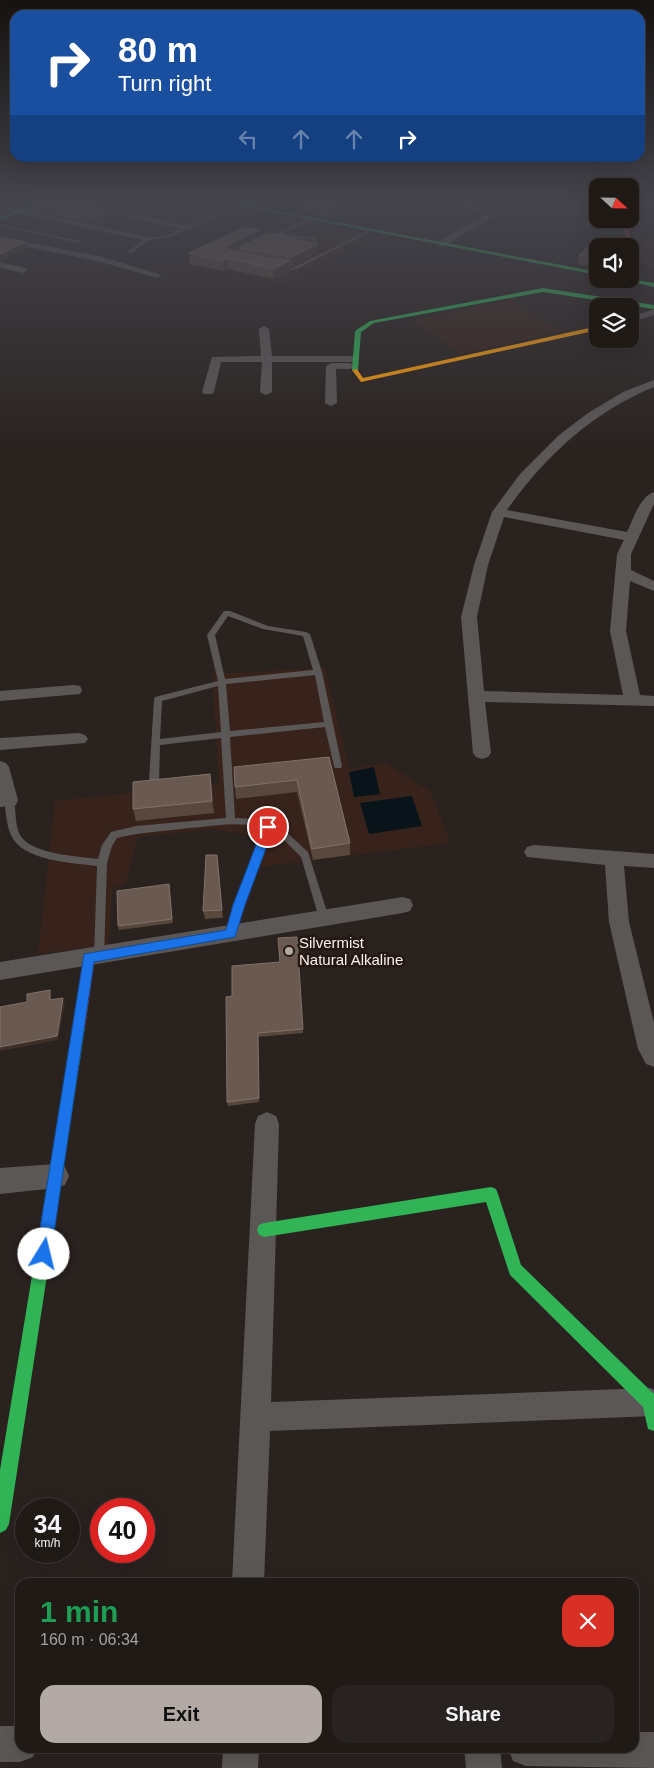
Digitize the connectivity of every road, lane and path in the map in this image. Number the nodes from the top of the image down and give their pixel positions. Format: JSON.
{"nodes":[{"id":1,"x":654,"y":307,"type":"edge"},
{"id":2,"x":654,"y":312,"type":"edge"},
{"id":3,"x":639,"y":317,"type":"edge"},
{"id":4,"x":264,"y":329,"type":"dead end"},
{"id":5,"x":589,"y":330,"type":"edge"},
{"id":6,"x":267,"y":359,"type":"junction"},
{"id":7,"x":354,"y":362,"type":"junction"},
{"id":8,"x":654,"y":383,"type":"edge"},
{"id":9,"x":208,"y":392,"type":"dead end"},
{"id":10,"x":266,"y":392,"type":"dead end"},
{"id":11,"x":331,"y":403,"type":"dead end"},
{"id":12,"x":654,"y":496,"type":"edge"},
{"id":13,"x":499,"y":512,"type":"junction"},
{"id":14,"x":631,"y":537,"type":"junction"},
{"id":15,"x":624,"y":572,"type":"junction"},
{"id":16,"x":654,"y":587,"type":"edge"},
{"id":17,"x":318,"y":672,"type":"junction"},
{"id":18,"x":222,"y":682,"type":"junction"},
{"id":19,"x":74,"y":690,"type":"dead end"},
{"id":20,"x":0,"y":696,"type":"edge"},
{"id":21,"x":477,"y":696,"type":"junction"},
{"id":22,"x":633,"y":701,"type":"junction"},
{"id":23,"x":654,"y":702,"type":"edge"},
{"id":24,"x":329,"y":724,"type":"junction"},
{"id":25,"x":225,"y":734,"type":"junction"},
{"id":26,"x":79,"y":739,"type":"dead end"},
{"id":27,"x":156,"y":742,"type":"junction"},
{"id":28,"x":0,"y":744,"type":"edge"},
{"id":29,"x":482,"y":753,"type":"dead end"},
{"id":30,"x":338,"y":766,"type":"dead end"},
{"id":31,"x":0,"y":767,"type":"edge"},
{"id":32,"x":154,"y":781,"type":"edge"},
{"id":33,"x":5,"y":800,"type":"edge"},
{"id":34,"x":231,"y":821,"type":"junction"},
{"id":35,"x":268,"y":827,"type":"junction"},
{"id":36,"x":534,"y":852,"type":"dead end"},
{"id":37,"x":614,"y":858,"type":"junction"},
{"id":38,"x":654,"y":860,"type":"edge"},
{"id":39,"x":102,"y":863,"type":"junction"},
{"id":40,"x":403,"y":904,"type":"dead end"},
{"id":41,"x":324,"y":918,"type":"junction"},
{"id":42,"x":231,"y":934,"type":"junction"},
{"id":43,"x":94,"y":957,"type":"junction"},
{"id":44,"x":0,"y":971,"type":"edge"},
{"id":45,"x":654,"y":1057,"type":"edge"},
{"id":46,"x":267,"y":1124,"type":"dead end"},
{"id":47,"x":56,"y":1176,"type":"junction"},
{"id":48,"x":0,"y":1181,"type":"edge"},
{"id":49,"x":264,"y":1230,"type":"junction"},
{"id":50,"x":652,"y":1413,"type":"edge"},
{"id":51,"x":256,"y":1417,"type":"junction"},
{"id":52,"x":0,"y":1524,"type":"edge"},
{"id":53,"x":248,"y":1578,"type":"edge"},
{"id":54,"x":0,"y":1744,"type":"edge"},
{"id":55,"x":15,"y":1744,"type":"edge"},
{"id":56,"x":639,"y":1750,"type":"edge"},
{"id":57,"x":654,"y":1750,"type":"edge"},
{"id":58,"x":241,"y":1753,"type":"edge"},
{"id":59,"x":482,"y":1753,"type":"edge"},
{"id":60,"x":240,"y":1768,"type":"edge"},
{"id":61,"x":484,"y":1768,"type":"edge"}],
"edges":[{"from":1,"to":7,"type":"main road"},
{"from":2,"to":3,"type":"street"},
{"from":4,"to":6,"type":"street"},
{"from":5,"to":7,"type":"main road"},
{"from":6,"to":7,"type":"street"},
{"from":6,"to":9,"type":"street"},
{"from":6,"to":10,"type":"street"},
{"from":7,"to":11,"type":"street"},
{"from":8,"to":13,"type":"street"},
{"from":12,"to":14,"type":"street"},
{"from":13,"to":14,"type":"street"},
{"from":13,"to":21,"type":"street"},
{"from":14,"to":15,"type":"street"},
{"from":15,"to":16,"type":"street"},
{"from":15,"to":22,"type":"street"},
{"from":17,"to":18,"type":"lane"},
{"from":17,"to":18,"type":"lane"},
{"from":17,"to":24,"type":"lane"},
{"from":18,"to":25,"type":"lane"},
{"from":18,"to":27,"type":"lane"},
{"from":19,"to":20,"type":"street"},
{"from":21,"to":22,"type":"street"},
{"from":21,"to":29,"type":"street"},
{"from":22,"to":23,"type":"street"},
{"from":24,"to":25,"type":"lane"},
{"from":24,"to":30,"type":"lane"},
{"from":25,"to":27,"type":"lane"},
{"from":25,"to":34,"type":"lane"},
{"from":26,"to":28,"type":"street"},
{"from":27,"to":32,"type":"lane"},
{"from":31,"to":33,"type":"street"},
{"from":33,"to":39,"type":"lane"},
{"from":34,"to":35,"type":"lane"},
{"from":34,"to":39,"type":"lane"},
{"from":35,"to":41,"type":"lane"},
{"from":35,"to":42,"type":"lane"},
{"from":36,"to":37,"type":"street"},
{"from":37,"to":38,"type":"street"},
{"from":37,"to":45,"type":"street"},
{"from":39,"to":43,"type":"lane"},
{"from":40,"to":41,"type":"street"},
{"from":41,"to":42,"type":"street"},
{"from":42,"to":43,"type":"street"},
{"from":43,"to":44,"type":"street"},
{"from":43,"to":47,"type":"main road"},
{"from":46,"to":49,"type":"street"},
{"from":47,"to":48,"type":"street"},
{"from":47,"to":52,"type":"main road"},
{"from":49,"to":50,"type":"main road"},
{"from":49,"to":51,"type":"street"},
{"from":50,"to":51,"type":"street"},
{"from":51,"to":53,"type":"street"},
{"from":54,"to":55,"type":"street"},
{"from":56,"to":57,"type":"street"},
{"from":58,"to":60,"type":"street"},
{"from":59,"to":61,"type":"street"}]}
